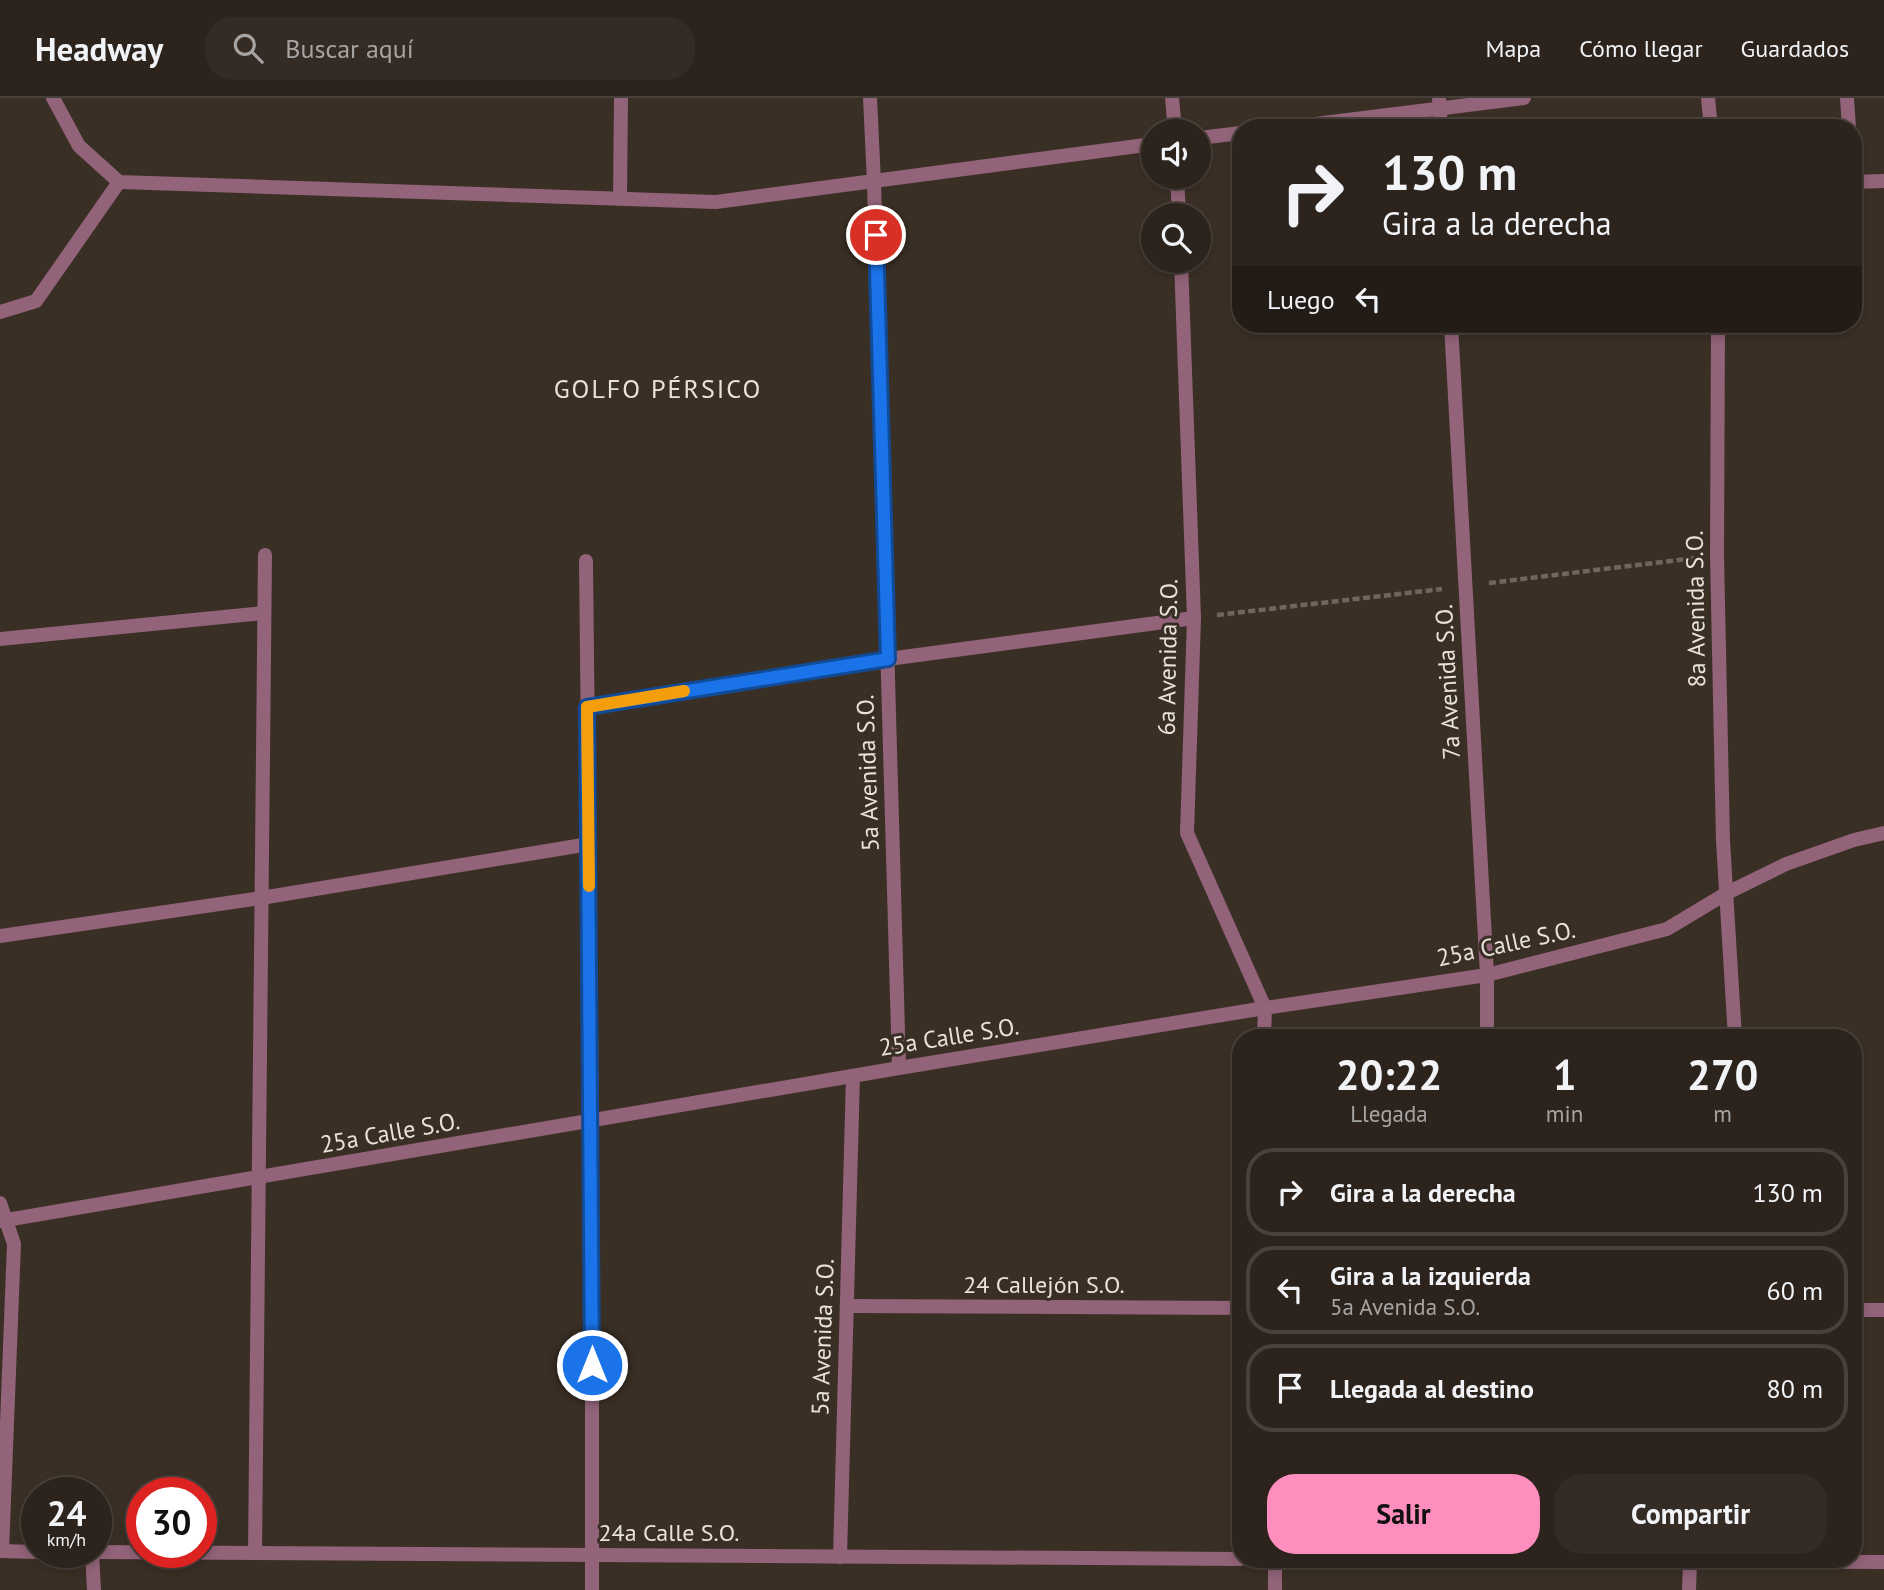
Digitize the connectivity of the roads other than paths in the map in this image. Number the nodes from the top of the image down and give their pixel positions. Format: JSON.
{"nodes":[{"id":1,"x":53,"y":98,"type":"edge"},
{"id":2,"x":621,"y":98,"type":"edge"},
{"id":3,"x":870,"y":98,"type":"edge"},
{"id":4,"x":1172,"y":98,"type":"edge"},
{"id":5,"x":1524,"y":98,"type":"edge"},
{"id":6,"x":1708,"y":98,"type":"edge"},
{"id":7,"x":1847,"y":98,"type":"edge"},
{"id":8,"x":1439,"y":103,"type":"edge"},
{"id":9,"x":1174,"y":119,"type":"edge"},
{"id":10,"x":1339,"y":119,"type":"edge"},
{"id":11,"x":1710,"y":119,"type":"edge"},
{"id":12,"x":1848,"y":119,"type":"edge"},
{"id":13,"x":1232,"y":134,"type":"edge"},
{"id":14,"x":1211,"y":137,"type":"edge"},
{"id":15,"x":1141,"y":146,"type":"edge"},
{"id":16,"x":1884,"y":181,"type":"edge"},
{"id":17,"x":118,"y":182,"type":"junction"},
{"id":18,"x":874,"y":182,"type":"junction"},
{"id":19,"x":1862,"y":182,"type":"edge"},
{"id":20,"x":620,"y":198,"type":"junction"},
{"id":21,"x":1181,"y":273,"type":"edge"},
{"id":22,"x":0,"y":312,"type":"edge"},
{"id":23,"x":1452,"y":333,"type":"edge"},
{"id":24,"x":1718,"y":333,"type":"edge"},
{"id":25,"x":265,"y":555,"type":"dead end"},
{"id":26,"x":586,"y":561,"type":"dead end"},
{"id":27,"x":264,"y":613,"type":"junction"},
{"id":28,"x":1194,"y":618,"type":"junction"},
{"id":29,"x":0,"y":639,"type":"edge"},
{"id":30,"x":888,"y":659,"type":"junction"},
{"id":31,"x":587,"y":707,"type":"junction"},
{"id":32,"x":1884,"y":833,"type":"edge"},
{"id":33,"x":589,"y":844,"type":"junction"},
{"id":34,"x":1727,"y":893,"type":"junction"},
{"id":35,"x":261,"y":898,"type":"junction"},
{"id":36,"x":0,"y":936,"type":"edge"},
{"id":37,"x":1487,"y":975,"type":"junction"},
{"id":38,"x":1265,"y":1008,"type":"junction"},
{"id":39,"x":1264,"y":1029,"type":"edge"},
{"id":40,"x":1487,"y":1029,"type":"edge"},
{"id":41,"x":1735,"y":1029,"type":"edge"},
{"id":42,"x":899,"y":1068,"type":"junction"},
{"id":43,"x":853,"y":1076,"type":"junction"},
{"id":44,"x":592,"y":1121,"type":"junction"},
{"id":45,"x":258,"y":1178,"type":"junction"},
{"id":46,"x":0,"y":1203,"type":"edge"},
{"id":47,"x":3,"y":1221,"type":"edge"},
{"id":48,"x":847,"y":1306,"type":"junction"},
{"id":49,"x":1232,"y":1308,"type":"edge"},
{"id":50,"x":1862,"y":1310,"type":"edge"},
{"id":51,"x":1884,"y":1311,"type":"edge"},
{"id":52,"x":1,"y":1551,"type":"edge"},
{"id":53,"x":21,"y":1552,"type":"edge"},
{"id":54,"x":112,"y":1552,"type":"edge"},
{"id":55,"x":255,"y":1553,"type":"junction"},
{"id":56,"x":592,"y":1555,"type":"junction"},
{"id":57,"x":840,"y":1556,"type":"junction"},
{"id":58,"x":1232,"y":1559,"type":"edge"},
{"id":59,"x":1862,"y":1562,"type":"edge"},
{"id":60,"x":1884,"y":1562,"type":"edge"},
{"id":61,"x":94,"y":1568,"type":"edge"},
{"id":62,"x":1275,"y":1568,"type":"edge"},
{"id":63,"x":1690,"y":1568,"type":"edge"},
{"id":64,"x":94,"y":1590,"type":"edge"},
{"id":65,"x":592,"y":1590,"type":"edge"},
{"id":66,"x":1275,"y":1590,"type":"edge"},
{"id":67,"x":1689,"y":1590,"type":"edge"}],
"edges":[{"from":1,"to":17,"type":"street"},
{"from":2,"to":20,"type":"street"},
{"from":3,"to":18,"type":"street","name":"5a Avenida S.O."},
{"from":4,"to":9,"type":"street"},
{"from":5,"to":8,"type":"street"},
{"from":6,"to":11,"type":"street"},
{"from":7,"to":12,"type":"street"},
{"from":8,"to":10,"type":"street"},
{"from":13,"to":14,"type":"street"},
{"from":15,"to":18,"type":"street"},
{"from":16,"to":19,"type":"street"},
{"from":17,"to":20,"type":"street"},
{"from":17,"to":22,"type":"street"},
{"from":18,"to":20,"type":"street"},
{"from":18,"to":30,"type":"street","name":"5a Avenida S.O."},
{"from":21,"to":28,"type":"street","name":"6a Avenida S.O."},
{"from":23,"to":37,"type":"street","name":"7a Avenida S.O."},
{"from":24,"to":34,"type":"street","name":"8a Avenida S.O."},
{"from":25,"to":27,"type":"street"},
{"from":26,"to":31,"type":"street"},
{"from":27,"to":29,"type":"street"},
{"from":27,"to":35,"type":"street"},
{"from":28,"to":30,"type":"street"},
{"from":28,"to":38,"type":"street","name":"6a Avenida S.O."},
{"from":30,"to":31,"type":"street"},
{"from":30,"to":42,"type":"street","name":"5a Avenida S.O."},
{"from":31,"to":33,"type":"street"},
{"from":32,"to":34,"type":"street","name":"25a Calle S.O."},
{"from":33,"to":35,"type":"street"},
{"from":33,"to":44,"type":"street"},
{"from":34,"to":37,"type":"street","name":"25a Calle S.O."},
{"from":34,"to":41,"type":"street","name":"8a Avenida S.O."},
{"from":35,"to":36,"type":"street"},
{"from":35,"to":45,"type":"street"},
{"from":37,"to":38,"type":"street","name":"25a Calle S.O."},
{"from":37,"to":40,"type":"street","name":"7a Avenida S.O."},
{"from":38,"to":39,"type":"street","name":"6a Avenida S.O."},
{"from":38,"to":42,"type":"street","name":"25a Calle S.O."},
{"from":42,"to":43,"type":"street","name":"25a Calle S.O."},
{"from":43,"to":44,"type":"street","name":"25a Calle S.O."},
{"from":43,"to":48,"type":"street","name":"5a Avenida S.O."},
{"from":44,"to":45,"type":"street","name":"25a Calle S.O."},
{"from":44,"to":56,"type":"street"},
{"from":45,"to":47,"type":"street","name":"25a Calle S.O."},
{"from":45,"to":55,"type":"street"},
{"from":46,"to":47,"type":"street"},
{"from":47,"to":52,"type":"street"},
{"from":48,"to":49,"type":"street","name":"24 Callejón S.O."},
{"from":48,"to":57,"type":"street","name":"5a Avenida S.O."},
{"from":50,"to":51,"type":"street"},
{"from":52,"to":53,"type":"street"},
{"from":54,"to":55,"type":"street","name":"24a Calle S.O."},
{"from":55,"to":56,"type":"street","name":"24a Calle S.O."},
{"from":56,"to":57,"type":"street","name":"24a Calle S.O."},
{"from":56,"to":65,"type":"street"},
{"from":57,"to":58,"type":"street","name":"24a Calle S.O."},
{"from":59,"to":60,"type":"street"},
{"from":61,"to":64,"type":"street"},
{"from":62,"to":66,"type":"street"},
{"from":63,"to":67,"type":"street"}]}
